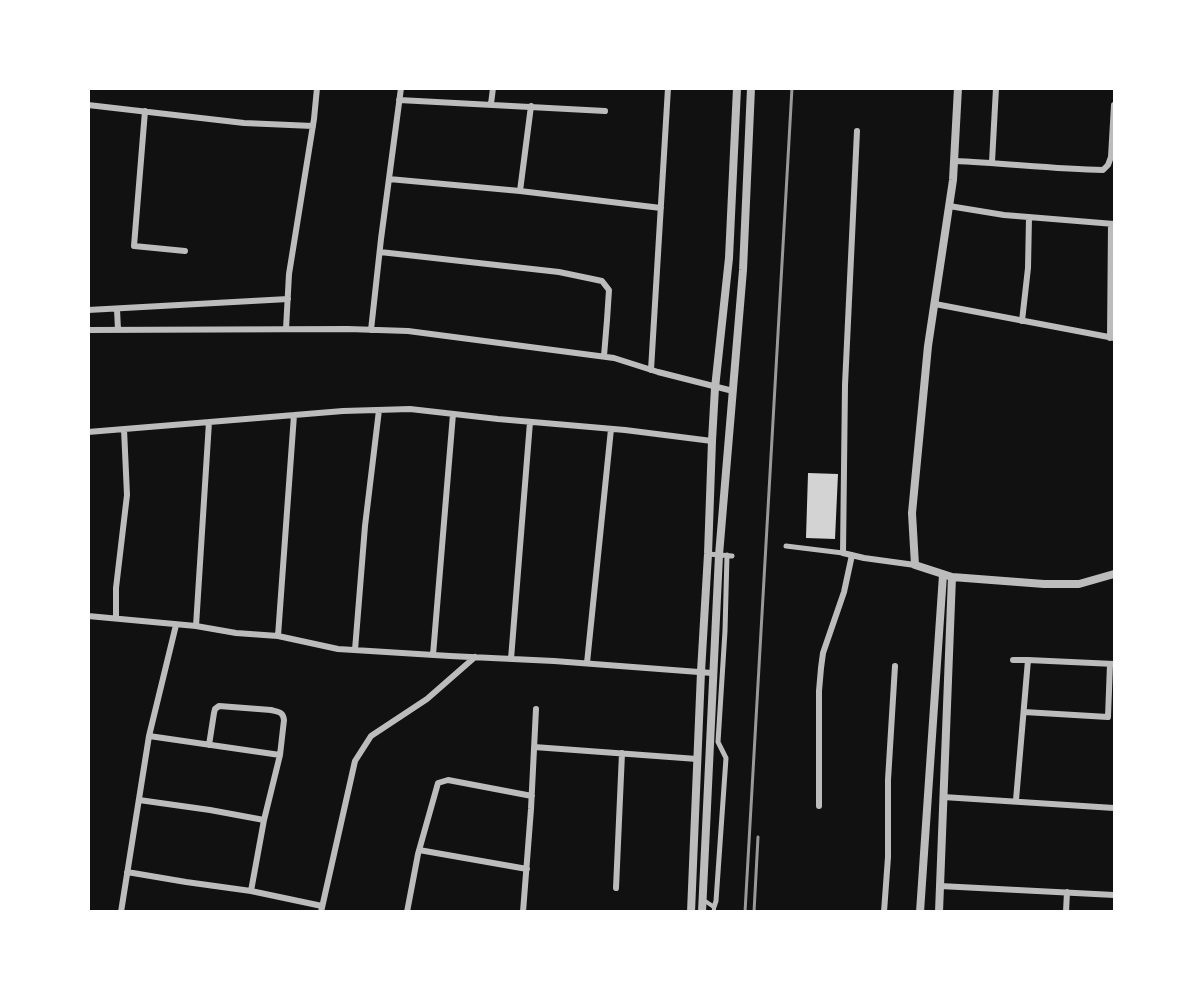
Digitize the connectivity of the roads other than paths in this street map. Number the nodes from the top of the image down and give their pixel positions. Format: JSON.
{"nodes":[{"id":1,"x":317,"y":88,"type":"edge"},
{"id":2,"x":401,"y":88,"type":"edge"},
{"id":3,"x":493,"y":88,"type":"edge"},
{"id":4,"x":668,"y":88,"type":"edge"},
{"id":5,"x":737,"y":88,"type":"edge"},
{"id":6,"x":751,"y":88,"type":"edge"},
{"id":7,"x":958,"y":88,"type":"edge"},
{"id":8,"x":996,"y":88,"type":"edge"},
{"id":9,"x":399,"y":100,"type":"junction"},
{"id":10,"x":491,"y":104,"type":"junction"},
{"id":11,"x":88,"y":105,"type":"edge"},
{"id":12,"x":1114,"y":105,"type":"edge"},
{"id":13,"x":531,"y":106,"type":"junction"},
{"id":14,"x":145,"y":111,"type":"junction"},
{"id":15,"x":605,"y":111,"type":"dead end"},
{"id":16,"x":313,"y":126,"type":"junction"},
{"id":17,"x":857,"y":131,"type":"dead end"},
{"id":18,"x":954,"y":161,"type":"junction"},
{"id":19,"x":992,"y":162,"type":"junction"},
{"id":20,"x":389,"y":179,"type":"junction"},
{"id":21,"x":520,"y":191,"type":"junction"},
{"id":22,"x":949,"y":206,"type":"junction"},
{"id":23,"x":662,"y":208,"type":"junction"},
{"id":24,"x":1029,"y":217,"type":"junction"},
{"id":25,"x":1113,"y":224,"type":"edge"},
{"id":26,"x":185,"y":251,"type":"dead end"},
{"id":27,"x":380,"y":252,"type":"junction"},
{"id":28,"x":288,"y":299,"type":"junction"},
{"id":29,"x":935,"y":304,"type":"junction"},
{"id":30,"x":117,"y":309,"type":"junction"},
{"id":31,"x":88,"y":310,"type":"edge"},
{"id":32,"x":1022,"y":321,"type":"junction"},
{"id":33,"x":286,"y":329,"type":"junction"},
{"id":34,"x":88,"y":330,"type":"edge"},
{"id":35,"x":118,"y":330,"type":"junction"},
{"id":36,"x":371,"y":330,"type":"junction"},
{"id":37,"x":1112,"y":338,"type":"edge"},
{"id":38,"x":603,"y":356,"type":"junction"},
{"id":39,"x":651,"y":370,"type":"junction"},
{"id":40,"x":716,"y":388,"type":"junction"},
{"id":41,"x":733,"y":391,"type":"junction"},
{"id":42,"x":379,"y":410,"type":"junction"},
{"id":43,"x":453,"y":414,"type":"junction"},
{"id":44,"x":294,"y":415,"type":"junction"},
{"id":45,"x":209,"y":422,"type":"junction"},
{"id":46,"x":530,"y":422,"type":"junction"},
{"id":47,"x":124,"y":429,"type":"junction"},
{"id":48,"x":611,"y":429,"type":"junction"},
{"id":49,"x":88,"y":432,"type":"edge"},
{"id":50,"x":712,"y":441,"type":"junction"},
{"id":51,"x":786,"y":546,"type":"dead end"},
{"id":52,"x":843,"y":553,"type":"junction"},
{"id":53,"x":708,"y":554,"type":"junction"},
{"id":54,"x":852,"y":555,"type":"junction"},
{"id":55,"x":915,"y":565,"type":"junction"},
{"id":56,"x":1114,"y":574,"type":"edge"},
{"id":57,"x":943,"y":575,"type":"junction"},
{"id":58,"x":952,"y":577,"type":"junction"},
{"id":59,"x":88,"y":616,"type":"edge"},
{"id":60,"x":116,"y":617,"type":"junction"},
{"id":61,"x":176,"y":625,"type":"junction"},
{"id":62,"x":196,"y":626,"type":"junction"},
{"id":63,"x":278,"y":636,"type":"junction"},
{"id":64,"x":355,"y":650,"type":"junction"},
{"id":65,"x":433,"y":655,"type":"junction"},
{"id":66,"x":475,"y":657,"type":"junction"},
{"id":67,"x":511,"y":659,"type":"junction"},
{"id":68,"x":1013,"y":660,"type":"dead end"},
{"id":69,"x":1028,"y":660,"type":"junction"},
{"id":70,"x":587,"y":663,"type":"junction"},
{"id":71,"x":1112,"y":664,"type":"edge"},
{"id":72,"x":895,"y":666,"type":"dead end"},
{"id":73,"x":701,"y":672,"type":"junction"},
{"id":74,"x":712,"y":673,"type":"junction"},
{"id":75,"x":536,"y":709,"type":"dead end"},
{"id":76,"x":1024,"y":711,"type":"junction"},
{"id":77,"x":149,"y":736,"type":"junction"},
{"id":78,"x":209,"y":745,"type":"junction"},
{"id":79,"x":534,"y":747,"type":"junction"},
{"id":80,"x":622,"y":753,"type":"junction"},
{"id":81,"x":280,"y":755,"type":"junction"},
{"id":82,"x":697,"y":759,"type":"junction"},
{"id":83,"x":532,"y":796,"type":"junction"},
{"id":84,"x":943,"y":796,"type":"junction"},
{"id":85,"x":139,"y":800,"type":"junction"},
{"id":86,"x":1016,"y":800,"type":"junction"},
{"id":87,"x":819,"y":806,"type":"dead end"},
{"id":88,"x":1114,"y":808,"type":"edge"},
{"id":89,"x":264,"y":820,"type":"junction"},
{"id":90,"x":419,"y":850,"type":"junction"},
{"id":91,"x":527,"y":868,"type":"junction"},
{"id":92,"x":127,"y":872,"type":"junction"},
{"id":93,"x":940,"y":886,"type":"junction"},
{"id":94,"x":616,"y":888,"type":"dead end"},
{"id":95,"x":251,"y":891,"type":"junction"},
{"id":96,"x":1067,"y":892,"type":"junction"},
{"id":97,"x":1114,"y":895,"type":"edge"},
{"id":98,"x":702,"y":899,"type":"junction"},
{"id":99,"x":322,"y":909,"type":"edge"},
{"id":100,"x":714,"y":909,"type":"edge"},
{"id":101,"x":121,"y":912,"type":"edge"},
{"id":102,"x":407,"y":912,"type":"edge"},
{"id":103,"x":523,"y":912,"type":"edge"},
{"id":104,"x":691,"y":912,"type":"edge"},
{"id":105,"x":702,"y":912,"type":"edge"},
{"id":106,"x":884,"y":912,"type":"edge"},
{"id":107,"x":920,"y":912,"type":"edge"},
{"id":108,"x":939,"y":912,"type":"edge"},
{"id":109,"x":1066,"y":912,"type":"edge"}],
"edges":[{"from":1,"to":16,"type":"street"},
{"from":2,"to":9,"type":"street"},
{"from":3,"to":10,"type":"street"},
{"from":4,"to":23,"type":"street"},
{"from":5,"to":40,"type":"street"},
{"from":6,"to":41,"type":"street"},
{"from":7,"to":18,"type":"street"},
{"from":8,"to":19,"type":"street"},
{"from":9,"to":10,"type":"street"},
{"from":9,"to":20,"type":"street"},
{"from":10,"to":13,"type":"street"},
{"from":11,"to":14,"type":"street"},
{"from":12,"to":19,"type":"street"},
{"from":13,"to":15,"type":"street"},
{"from":13,"to":21,"type":"street"},
{"from":14,"to":16,"type":"street"},
{"from":14,"to":26,"type":"street"},
{"from":16,"to":28,"type":"street"},
{"from":17,"to":52,"type":"street"},
{"from":18,"to":19,"type":"street"},
{"from":18,"to":22,"type":"street"},
{"from":20,"to":21,"type":"street"},
{"from":20,"to":27,"type":"street"},
{"from":21,"to":23,"type":"street"},
{"from":22,"to":24,"type":"street"},
{"from":22,"to":29,"type":"street"},
{"from":23,"to":39,"type":"street"},
{"from":24,"to":25,"type":"street"},
{"from":24,"to":32,"type":"street"},
{"from":25,"to":37,"type":"street"},
{"from":27,"to":36,"type":"street"},
{"from":27,"to":38,"type":"street"},
{"from":28,"to":30,"type":"street"},
{"from":28,"to":33,"type":"street"},
{"from":29,"to":32,"type":"street"},
{"from":29,"to":55,"type":"street"},
{"from":30,"to":31,"type":"street"},
{"from":30,"to":35,"type":"street"},
{"from":32,"to":37,"type":"street"},
{"from":33,"to":35,"type":"street"},
{"from":33,"to":36,"type":"street"},
{"from":34,"to":35,"type":"street"},
{"from":36,"to":38,"type":"street"},
{"from":38,"to":39,"type":"street"},
{"from":39,"to":40,"type":"street"},
{"from":40,"to":41,"type":"street"},
{"from":40,"to":50,"type":"street"},
{"from":41,"to":74,"type":"street"},
{"from":42,"to":43,"type":"street"},
{"from":42,"to":44,"type":"street"},
{"from":42,"to":64,"type":"street"},
{"from":43,"to":46,"type":"street"},
{"from":43,"to":65,"type":"street"},
{"from":44,"to":45,"type":"street"},
{"from":44,"to":63,"type":"street"},
{"from":45,"to":47,"type":"street"},
{"from":45,"to":62,"type":"street"},
{"from":46,"to":48,"type":"street"},
{"from":46,"to":67,"type":"street"},
{"from":47,"to":49,"type":"street"},
{"from":47,"to":60,"type":"street"},
{"from":48,"to":50,"type":"street"},
{"from":48,"to":70,"type":"street"},
{"from":50,"to":53,"type":"street"},
{"from":51,"to":52,"type":"street"},
{"from":52,"to":54,"type":"street"},
{"from":53,"to":73,"type":"street"},
{"from":53,"to":100,"type":"street"},
{"from":54,"to":55,"type":"street"},
{"from":54,"to":87,"type":"street"},
{"from":55,"to":57,"type":"street"},
{"from":56,"to":58,"type":"street"},
{"from":57,"to":58,"type":"street"},
{"from":57,"to":107,"type":"street"},
{"from":58,"to":84,"type":"street"},
{"from":59,"to":60,"type":"street"},
{"from":60,"to":61,"type":"street"},
{"from":61,"to":62,"type":"street"},
{"from":61,"to":77,"type":"street"},
{"from":62,"to":63,"type":"street"},
{"from":63,"to":64,"type":"street"},
{"from":64,"to":65,"type":"street"},
{"from":65,"to":66,"type":"street"},
{"from":66,"to":67,"type":"street"},
{"from":66,"to":99,"type":"street"},
{"from":67,"to":70,"type":"street"},
{"from":68,"to":69,"type":"street"},
{"from":69,"to":71,"type":"street"},
{"from":69,"to":76,"type":"street"},
{"from":70,"to":73,"type":"street"},
{"from":71,"to":76,"type":"street"},
{"from":72,"to":106,"type":"street"},
{"from":73,"to":74,"type":"street"},
{"from":73,"to":82,"type":"street"},
{"from":74,"to":98,"type":"street"},
{"from":75,"to":79,"type":"street"},
{"from":76,"to":86,"type":"street"},
{"from":77,"to":78,"type":"street"},
{"from":77,"to":85,"type":"street"},
{"from":78,"to":81,"type":"street"},
{"from":78,"to":81,"type":"street"},
{"from":79,"to":80,"type":"street"},
{"from":79,"to":83,"type":"street"},
{"from":80,"to":82,"type":"street"},
{"from":80,"to":94,"type":"street"},
{"from":81,"to":89,"type":"street"},
{"from":82,"to":104,"type":"street"},
{"from":83,"to":90,"type":"street"},
{"from":83,"to":91,"type":"street"},
{"from":84,"to":86,"type":"street"},
{"from":84,"to":93,"type":"street"},
{"from":85,"to":89,"type":"street"},
{"from":85,"to":92,"type":"street"},
{"from":86,"to":88,"type":"street"},
{"from":89,"to":95,"type":"street"},
{"from":90,"to":91,"type":"street"},
{"from":90,"to":102,"type":"street"},
{"from":91,"to":103,"type":"street"},
{"from":92,"to":95,"type":"street"},
{"from":92,"to":101,"type":"street"},
{"from":93,"to":96,"type":"street"},
{"from":93,"to":108,"type":"street"},
{"from":95,"to":99,"type":"street"},
{"from":96,"to":97,"type":"street"},
{"from":96,"to":109,"type":"street"},
{"from":98,"to":100,"type":"lane"},
{"from":98,"to":105,"type":"street"}]}
